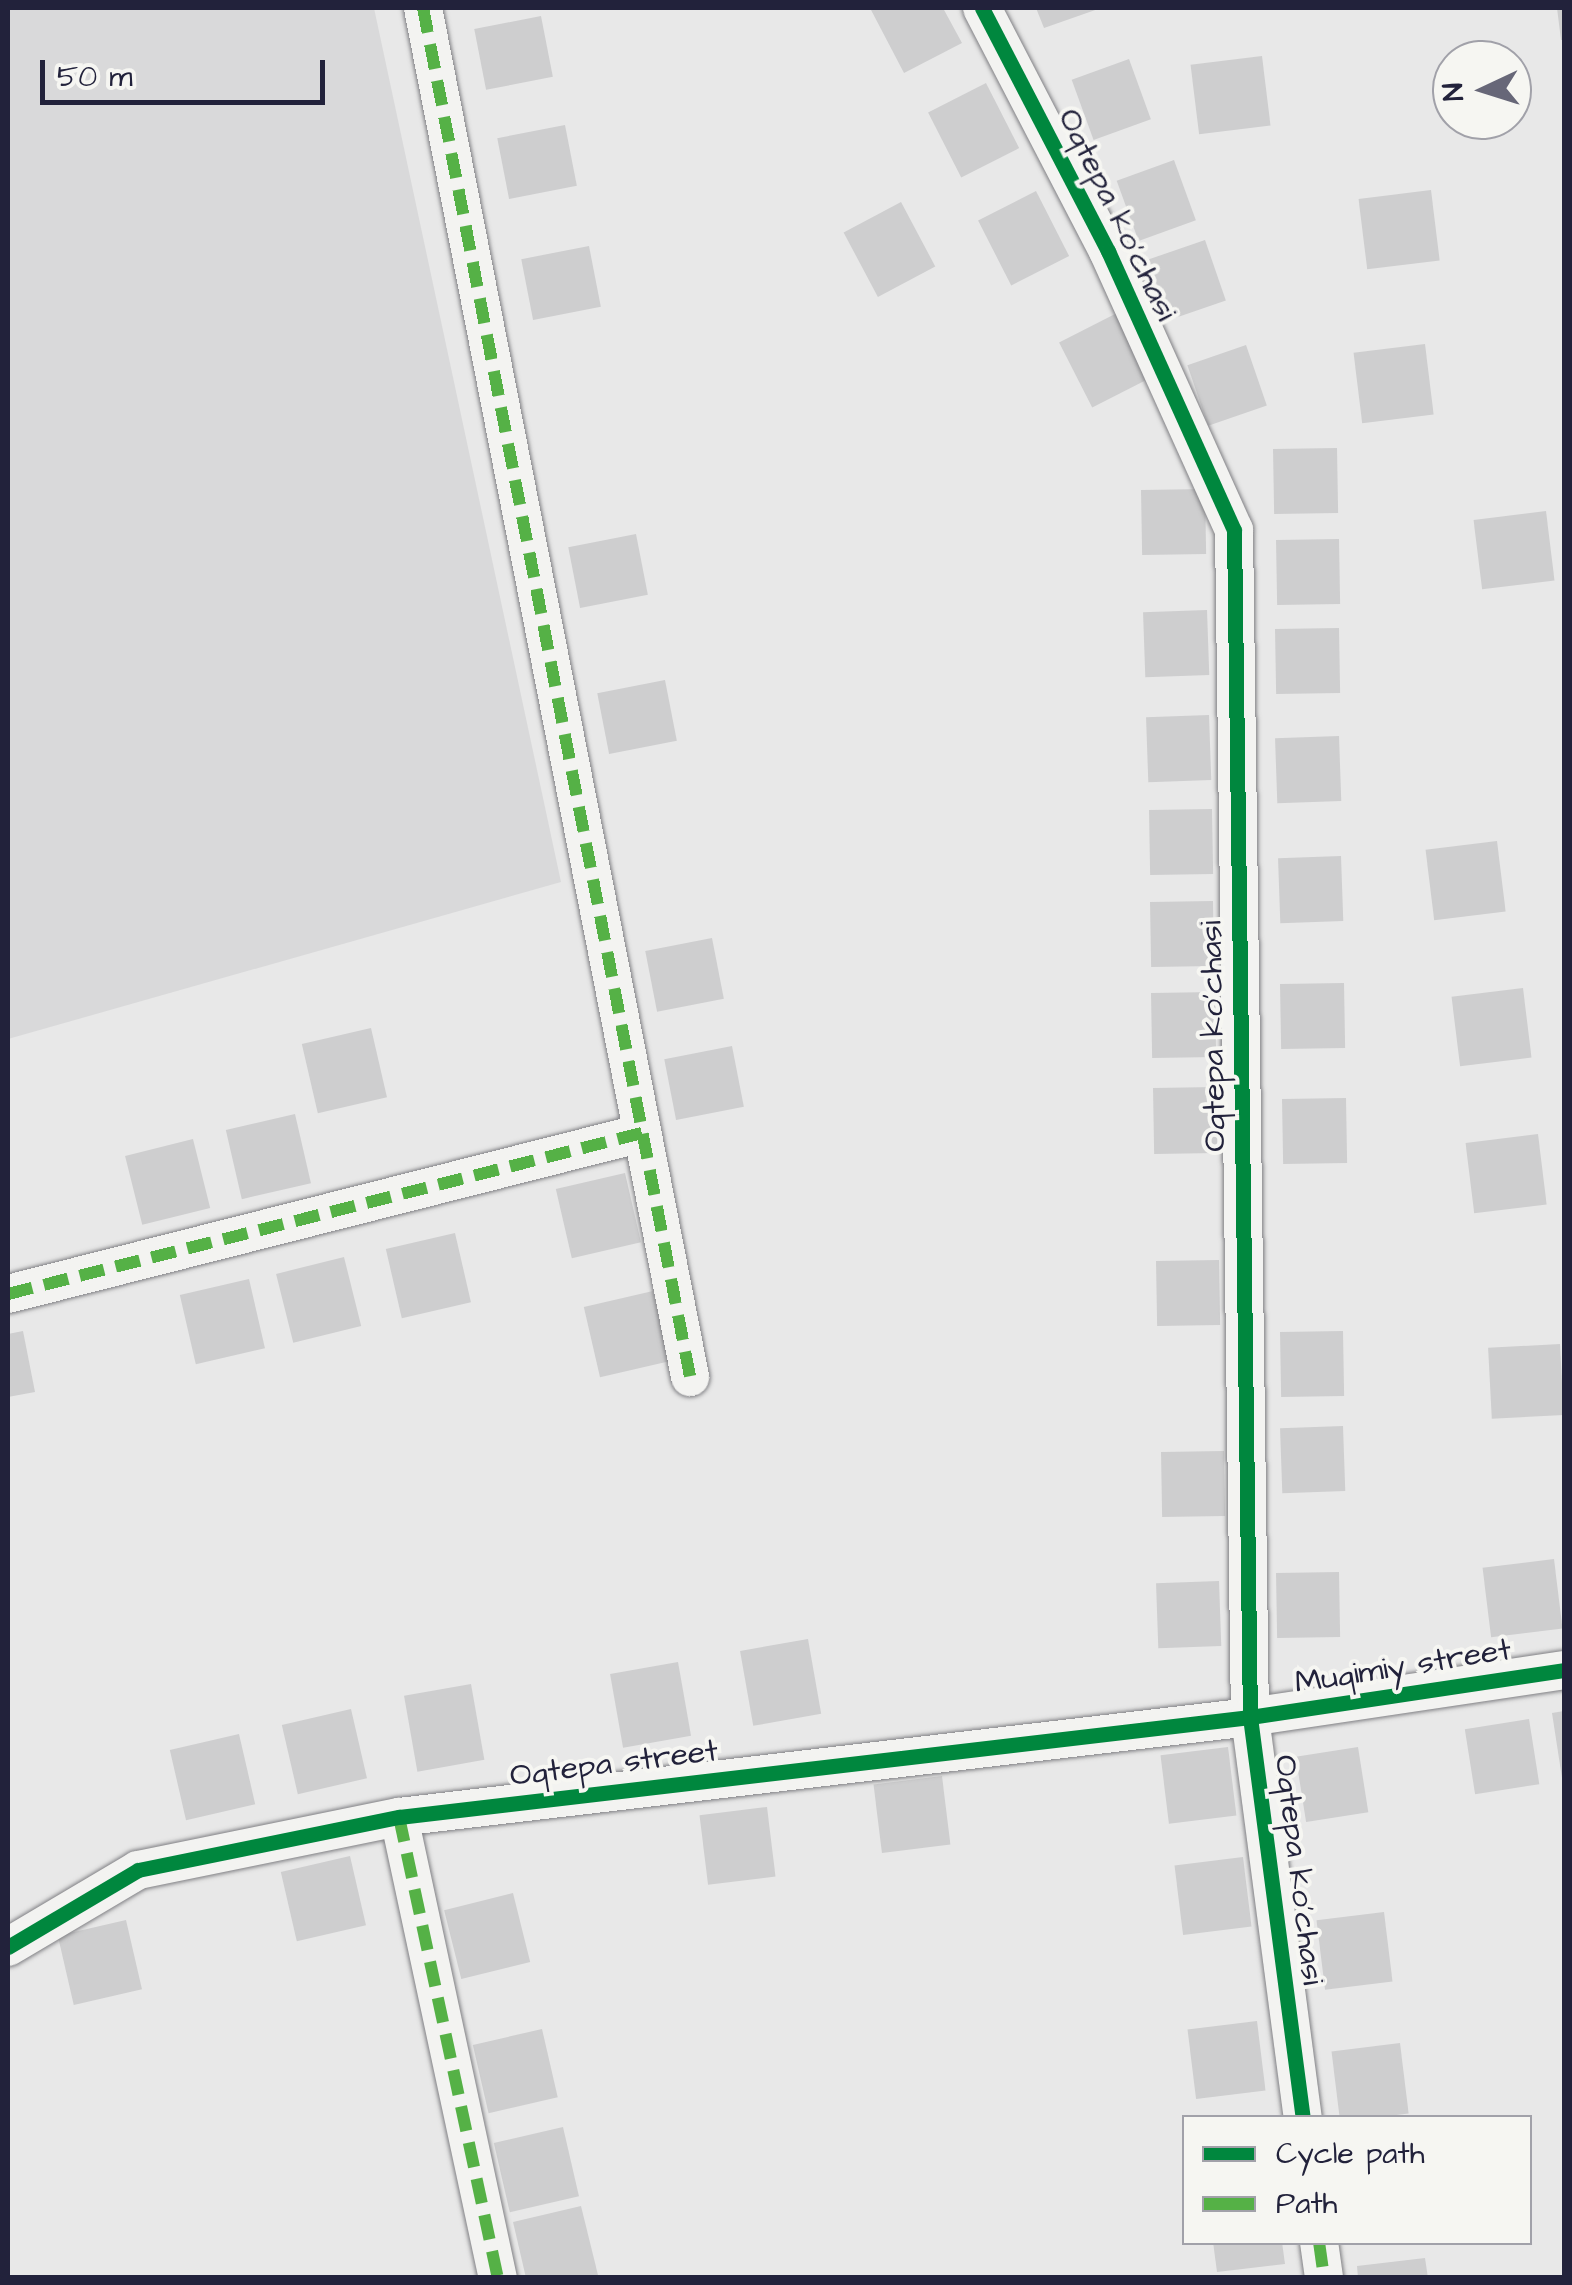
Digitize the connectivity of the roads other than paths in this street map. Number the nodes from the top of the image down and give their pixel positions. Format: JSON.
{"nodes":[{"id":1,"x":423,"y":8,"type":"edge"},
{"id":2,"x":982,"y":8,"type":"edge"},
{"id":3,"x":642,"y":1133,"type":"junction"},
{"id":4,"x":8,"y":1294,"type":"edge"},
{"id":5,"x":690,"y":1377,"type":"dead end"},
{"id":6,"x":1564,"y":1670,"type":"edge"},
{"id":7,"x":1250,"y":1717,"type":"junction"},
{"id":8,"x":399,"y":1818,"type":"junction"},
{"id":9,"x":8,"y":1947,"type":"edge"},
{"id":10,"x":1303,"y":2115,"type":"edge"},
{"id":11,"x":1319,"y":2245,"type":"edge"},
{"id":12,"x":498,"y":2278,"type":"edge"},
{"id":13,"x":1324,"y":2278,"type":"edge"}],
"edges":[{"from":1,"to":3,"type":"street"},
{"from":2,"to":7,"type":"street","name":"Oqtepa ko'chasi"},
{"from":3,"to":4,"type":"street"},
{"from":3,"to":5,"type":"street"},
{"from":6,"to":7,"type":"street","name":"Muqimiy street"},
{"from":7,"to":8,"type":"street","name":"Oqtepa street"},
{"from":7,"to":10,"type":"street","name":"Oqtepa ko'chasi"},
{"from":8,"to":9,"type":"street","name":"Oqtepa street"},
{"from":8,"to":12,"type":"street"},
{"from":11,"to":13,"type":"street"}]}
